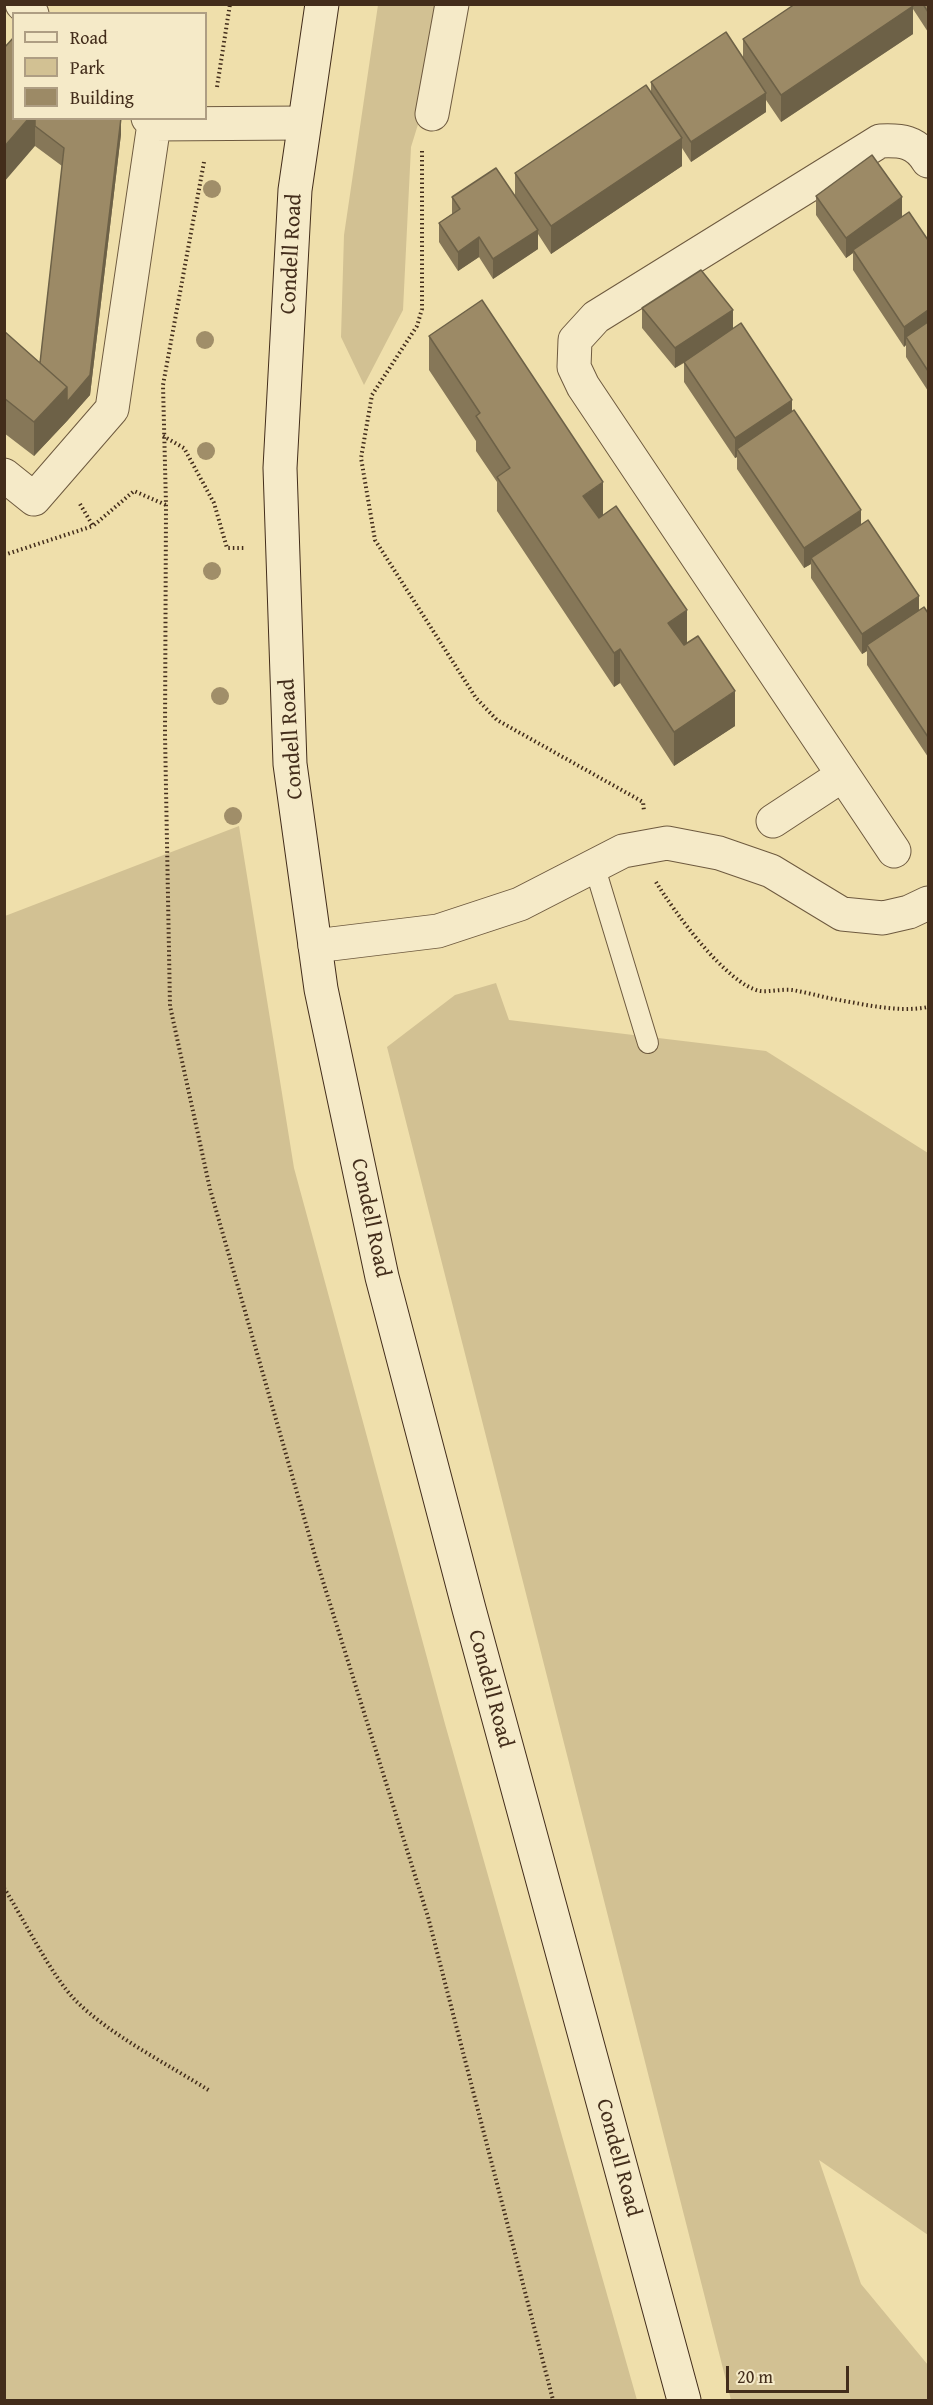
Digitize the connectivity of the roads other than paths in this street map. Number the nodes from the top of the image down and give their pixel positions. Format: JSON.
{"nodes":[{"id":1,"x":13,"y":4,"type":"edge"},
{"id":2,"x":322,"y":4,"type":"edge"},
{"id":3,"x":452,"y":4,"type":"edge"},
{"id":4,"x":4,"y":15,"type":"edge"},
{"id":5,"x":432,"y":114,"type":"road end"},
{"id":6,"x":151,"y":121,"type":"edge"},
{"id":7,"x":304,"y":123,"type":"junction"},
{"id":8,"x":928,"y":161,"type":"edge"},
{"id":9,"x":4,"y":475,"type":"edge"},
{"id":10,"x":843,"y":775,"type":"junction"},
{"id":11,"x":773,"y":821,"type":"dead end"},
{"id":12,"x":894,"y":851,"type":"dead end"},
{"id":13,"x":594,"y":865,"type":"junction"},
{"id":14,"x":928,"y":903,"type":"edge"},
{"id":15,"x":315,"y":946,"type":"junction"},
{"id":16,"x":648,"y":1043,"type":"dead end"},
{"id":17,"x":684,"y":2400,"type":"edge"}],
"edges":[{"from":1,"to":4,"type":"street"},
{"from":2,"to":7,"type":"street","name":"Condell Road"},
{"from":3,"to":5,"type":"street"},
{"from":6,"to":7,"type":"street"},
{"from":6,"to":9,"type":"street"},
{"from":7,"to":15,"type":"street","name":"Condell Road"},
{"from":8,"to":10,"type":"street"},
{"from":10,"to":11,"type":"street"},
{"from":10,"to":12,"type":"street"},
{"from":13,"to":14,"type":"street"},
{"from":13,"to":15,"type":"street"},
{"from":13,"to":16,"type":"lane"},
{"from":15,"to":17,"type":"street","name":"Condell Road"}]}
